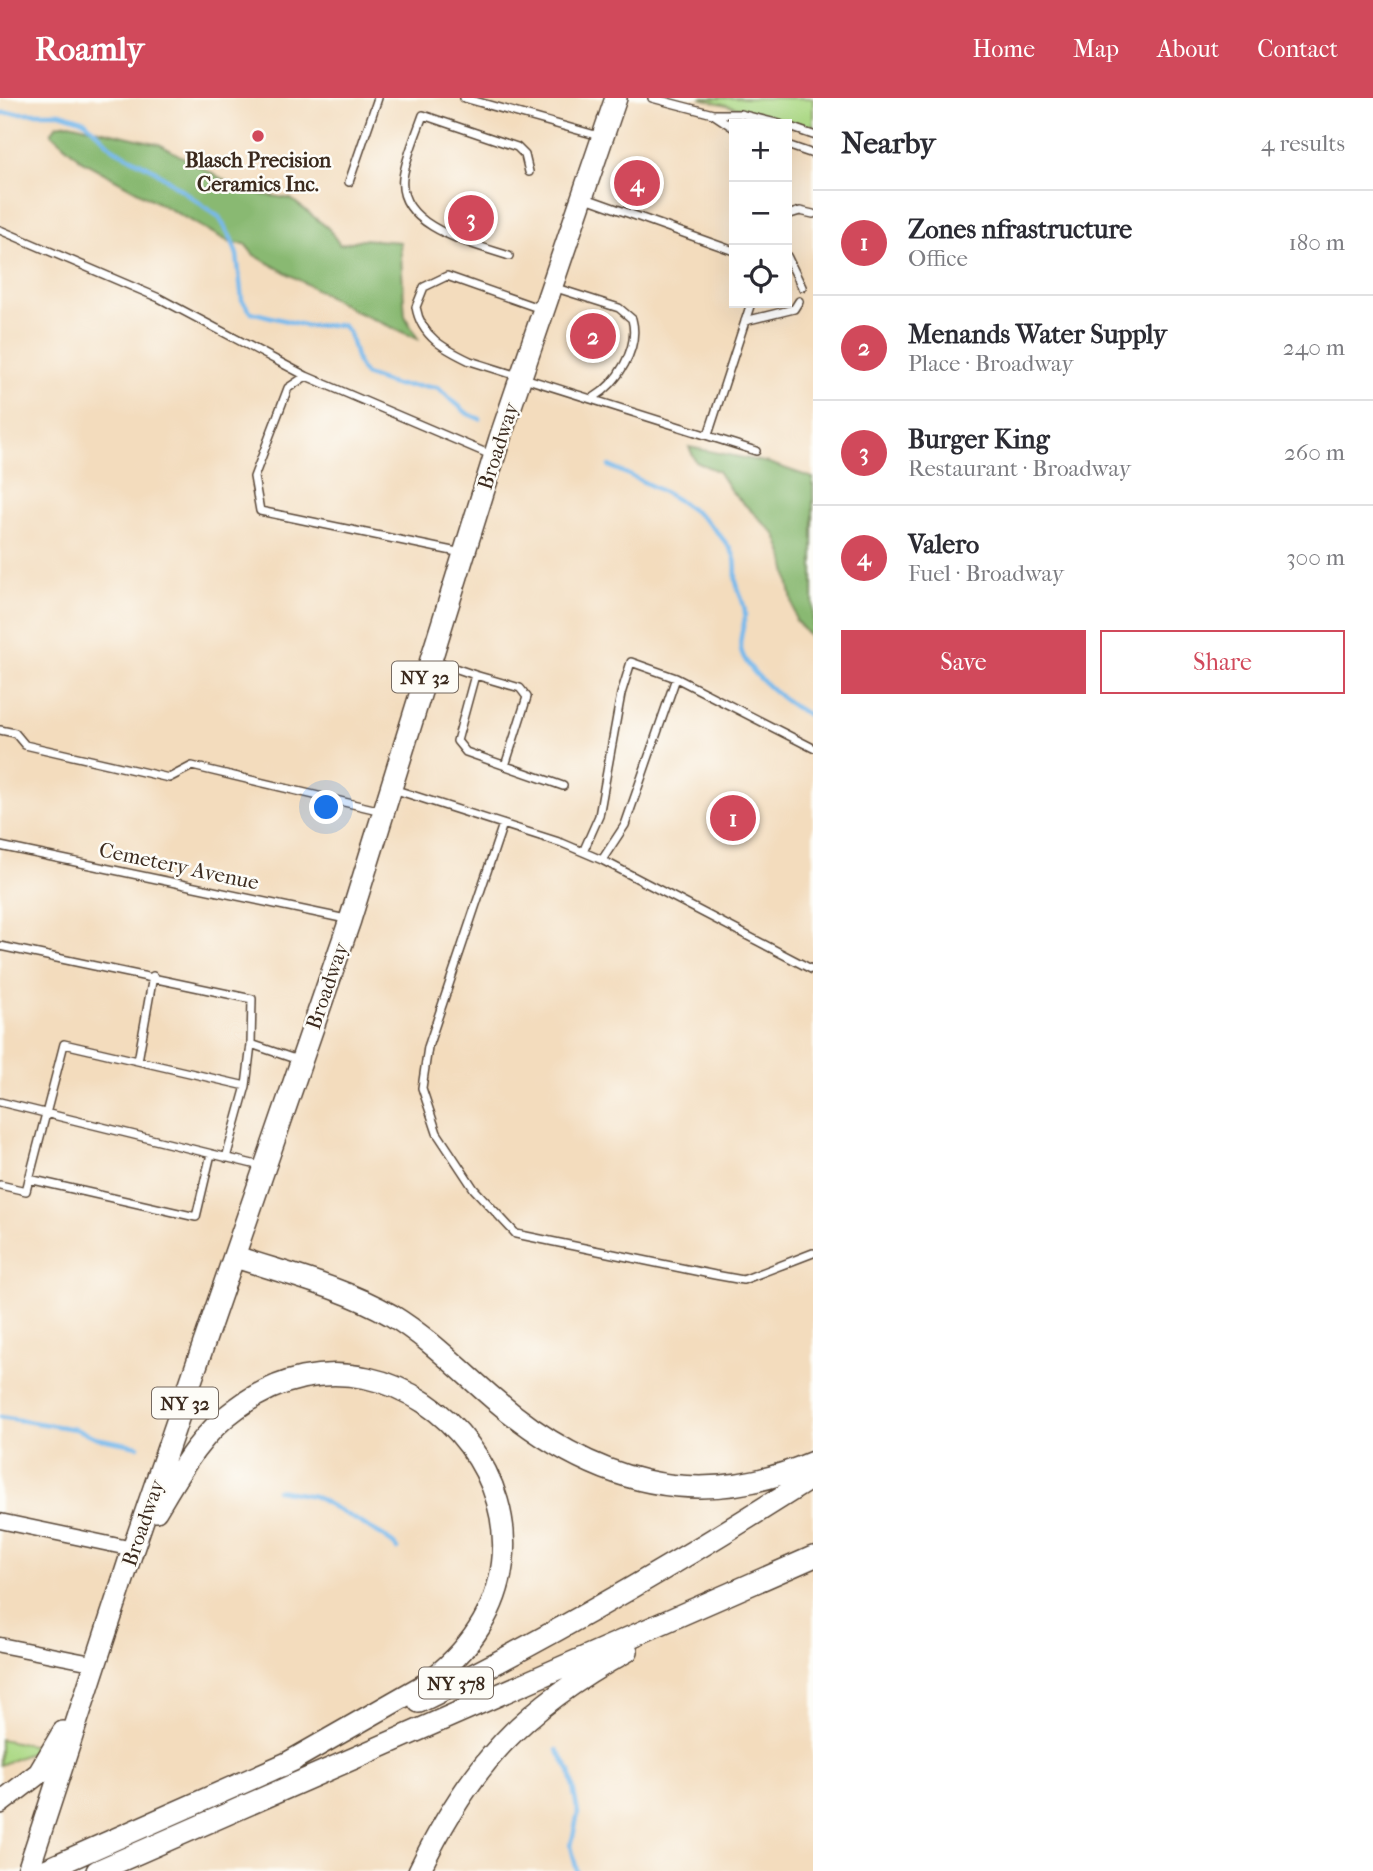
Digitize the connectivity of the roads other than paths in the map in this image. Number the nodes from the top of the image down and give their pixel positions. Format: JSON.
{"nodes":[{"id":1,"x":378,"y":98,"type":"edge"},
{"id":2,"x":464,"y":98,"type":"edge"},
{"id":3,"x":615,"y":98,"type":"edge"},
{"id":4,"x":652,"y":98,"type":"edge"},
{"id":5,"x":713,"y":114,"type":"junction"},
{"id":6,"x":760,"y":119,"type":"edge"},
{"id":7,"x":729,"y":125,"type":"edge"},
{"id":8,"x":792,"y":128,"type":"edge"},
{"id":9,"x":813,"y":135,"type":"edge"},
{"id":10,"x":603,"y":137,"type":"junction"},
{"id":11,"x":792,"y":147,"type":"edge"},
{"id":12,"x":813,"y":154,"type":"edge"},
{"id":13,"x":528,"y":172,"type":"dead end"},
{"id":14,"x":349,"y":182,"type":"dead end"},
{"id":15,"x":583,"y":197,"type":"junction"},
{"id":16,"x":792,"y":213,"type":"edge"},
{"id":17,"x":813,"y":214,"type":"edge"},
{"id":18,"x":0,"y":230,"type":"edge"},
{"id":19,"x":729,"y":249,"type":"edge"},
{"id":20,"x":509,"y":256,"type":"dead end"},
{"id":21,"x":792,"y":266,"type":"edge"},
{"id":22,"x":552,"y":287,"type":"junction"},
{"id":23,"x":802,"y":287,"type":"dead end"},
{"id":24,"x":799,"y":301,"type":"dead end"},
{"id":25,"x":749,"y":308,"type":"edge"},
{"id":26,"x":544,"y":310,"type":"junction"},
{"id":27,"x":745,"y":321,"type":"junction"},
{"id":28,"x":522,"y":375,"type":"junction"},
{"id":29,"x":306,"y":376,"type":"junction"},
{"id":30,"x":593,"y":398,"type":"junction"},
{"id":31,"x":708,"y":435,"type":"junction"},
{"id":32,"x":756,"y":451,"type":"dead end"},
{"id":33,"x":495,"y":456,"type":"junction"},
{"id":34,"x":464,"y":553,"type":"junction"},
{"id":35,"x":430,"y":659,"type":"junction"},
{"id":36,"x":475,"y":675,"type":"junction"},
{"id":37,"x":676,"y":678,"type":"junction"},
{"id":38,"x":0,"y":730,"type":"edge"},
{"id":39,"x":813,"y":748,"type":"edge"},
{"id":40,"x":505,"y":766,"type":"junction"},
{"id":41,"x":563,"y":786,"type":"dead end"},
{"id":42,"x":389,"y":788,"type":"junction"},
{"id":43,"x":382,"y":811,"type":"junction"},
{"id":44,"x":503,"y":824,"type":"junction"},
{"id":45,"x":0,"y":846,"type":"edge"},
{"id":46,"x":583,"y":852,"type":"junction"},
{"id":47,"x":602,"y":860,"type":"junction"},
{"id":48,"x":350,"y":920,"type":"junction"},
{"id":49,"x":0,"y":946,"type":"edge"},
{"id":50,"x":813,"y":970,"type":"edge"},
{"id":51,"x":153,"y":976,"type":"junction"},
{"id":52,"x":251,"y":1044,"type":"junction"},
{"id":53,"x":138,"y":1060,"type":"junction"},
{"id":54,"x":302,"y":1061,"type":"junction"},
{"id":55,"x":246,"y":1086,"type":"junction"},
{"id":56,"x":0,"y":1102,"type":"edge"},
{"id":57,"x":46,"y":1112,"type":"junction"},
{"id":58,"x":211,"y":1154,"type":"junction"},
{"id":59,"x":226,"y":1158,"type":"junction"},
{"id":60,"x":265,"y":1167,"type":"junction"},
{"id":61,"x":29,"y":1179,"type":"junction"},
{"id":62,"x":0,"y":1185,"type":"edge"},
{"id":63,"x":813,"y":1253,"type":"edge"},
{"id":64,"x":236,"y":1257,"type":"junction"},
{"id":65,"x":813,"y":1462,"type":"edge"},
{"id":66,"x":813,"y":1477,"type":"edge"},
{"id":67,"x":0,"y":1521,"type":"edge"},
{"id":68,"x":133,"y":1549,"type":"junction"},
{"id":69,"x":813,"y":1556,"type":"edge"},
{"id":70,"x":747,"y":1586,"type":"junction"},
{"id":71,"x":0,"y":1645,"type":"edge"},
{"id":72,"x":97,"y":1664,"type":"junction"},
{"id":73,"x":282,"y":1766,"type":"junction"},
{"id":74,"x":0,"y":1803,"type":"edge"},
{"id":75,"x":46,"y":1815,"type":"junction"},
{"id":76,"x":28,"y":1871,"type":"edge"},
{"id":77,"x":35,"y":1871,"type":"edge"},
{"id":78,"x":43,"y":1871,"type":"edge"},
{"id":79,"x":97,"y":1871,"type":"edge"},
{"id":80,"x":419,"y":1871,"type":"edge"}],
"edges":[{"from":1,"to":14,"type":"lane"},
{"from":2,"to":10,"type":"lane"},
{"from":3,"to":10,"type":"main road","name":"Broadway","number":"NY 32"},
{"from":4,"to":5,"type":"lane"},
{"from":5,"to":6,"type":"lane"},
{"from":5,"to":7,"type":"lane"},
{"from":8,"to":9,"type":"lane"},
{"from":10,"to":15,"type":"main road","name":"Broadway","number":"NY 32"},
{"from":11,"to":12,"type":"lane"},
{"from":13,"to":20,"type":"lane"},
{"from":15,"to":19,"type":"lane"},
{"from":15,"to":22,"type":"main road","name":"Broadway","number":"NY 32"},
{"from":16,"to":17,"type":"lane"},
{"from":18,"to":29,"type":"lane"},
{"from":21,"to":23,"type":"lane"},
{"from":22,"to":26,"type":"main road","name":"Broadway","number":"NY 32"},
{"from":22,"to":30,"type":"lane"},
{"from":24,"to":27,"type":"lane"},
{"from":25,"to":27,"type":"lane"},
{"from":26,"to":28,"type":"main road","name":"Broadway","number":"NY 32"},
{"from":26,"to":28,"type":"lane"},
{"from":27,"to":31,"type":"lane"},
{"from":28,"to":30,"type":"lane"},
{"from":28,"to":33,"type":"main road","name":"Broadway","number":"NY 32"},
{"from":29,"to":33,"type":"lane"},
{"from":29,"to":34,"type":"lane"},
{"from":30,"to":31,"type":"lane"},
{"from":31,"to":32,"type":"lane"},
{"from":33,"to":34,"type":"main road","name":"Broadway","number":"NY 32"},
{"from":34,"to":35,"type":"main road","name":"Broadway","number":"NY 32"},
{"from":35,"to":36,"type":"lane"},
{"from":35,"to":42,"type":"main road","name":"Broadway","number":"NY 32"},
{"from":36,"to":40,"type":"lane"},
{"from":36,"to":40,"type":"lane"},
{"from":37,"to":39,"type":"lane"},
{"from":37,"to":46,"type":"lane"},
{"from":37,"to":47,"type":"lane"},
{"from":38,"to":43,"type":"lane"},
{"from":40,"to":41,"type":"lane"},
{"from":42,"to":43,"type":"main road","name":"Broadway","number":"NY 32"},
{"from":42,"to":44,"type":"lane"},
{"from":43,"to":48,"type":"main road","name":"Broadway","number":"NY 32"},
{"from":44,"to":46,"type":"lane"},
{"from":44,"to":63,"type":"lane"},
{"from":45,"to":48,"type":"lane","name":"Cemetery Avenue"},
{"from":46,"to":47,"type":"lane"},
{"from":47,"to":50,"type":"lane"},
{"from":48,"to":54,"type":"main road","name":"Broadway","number":"NY 32"},
{"from":49,"to":51,"type":"lane"},
{"from":51,"to":52,"type":"lane"},
{"from":51,"to":53,"type":"lane"},
{"from":52,"to":54,"type":"lane"},
{"from":52,"to":55,"type":"lane"},
{"from":53,"to":55,"type":"lane"},
{"from":53,"to":57,"type":"lane"},
{"from":54,"to":60,"type":"main road","name":"Broadway","number":"NY 32"},
{"from":55,"to":59,"type":"lane"},
{"from":56,"to":57,"type":"lane"},
{"from":57,"to":58,"type":"lane"},
{"from":57,"to":61,"type":"lane"},
{"from":58,"to":59,"type":"lane"},
{"from":58,"to":61,"type":"lane"},
{"from":59,"to":60,"type":"lane"},
{"from":60,"to":64,"type":"main road","name":"Broadway","number":"NY 32"},
{"from":61,"to":62,"type":"lane"},
{"from":64,"to":65,"type":"main road"},
{"from":64,"to":68,"type":"main road","name":"Broadway","number":"NY 32"},
{"from":66,"to":73,"type":"main road","name":"NY 378","number":"NY 378"},
{"from":67,"to":68,"type":"street"},
{"from":68,"to":72,"type":"main road","name":"Broadway","number":"NY 32"},
{"from":68,"to":73,"type":"main road"},
{"from":69,"to":70,"type":"main road","name":"NY 378","number":"NY 378"},
{"from":70,"to":79,"type":"main road","name":"NY 378","number":"NY 378"},
{"from":70,"to":80,"type":"main road"},
{"from":71,"to":72,"type":"street"},
{"from":72,"to":74,"type":"main road"},
{"from":72,"to":75,"type":"main road","name":"Broadway","number":"NY 32"},
{"from":73,"to":78,"type":"main road","name":"NY 378","number":"NY 378"},
{"from":75,"to":76,"type":"main road","name":"Broadway","number":"NY 32"},
{"from":75,"to":77,"type":"main road"}]}
